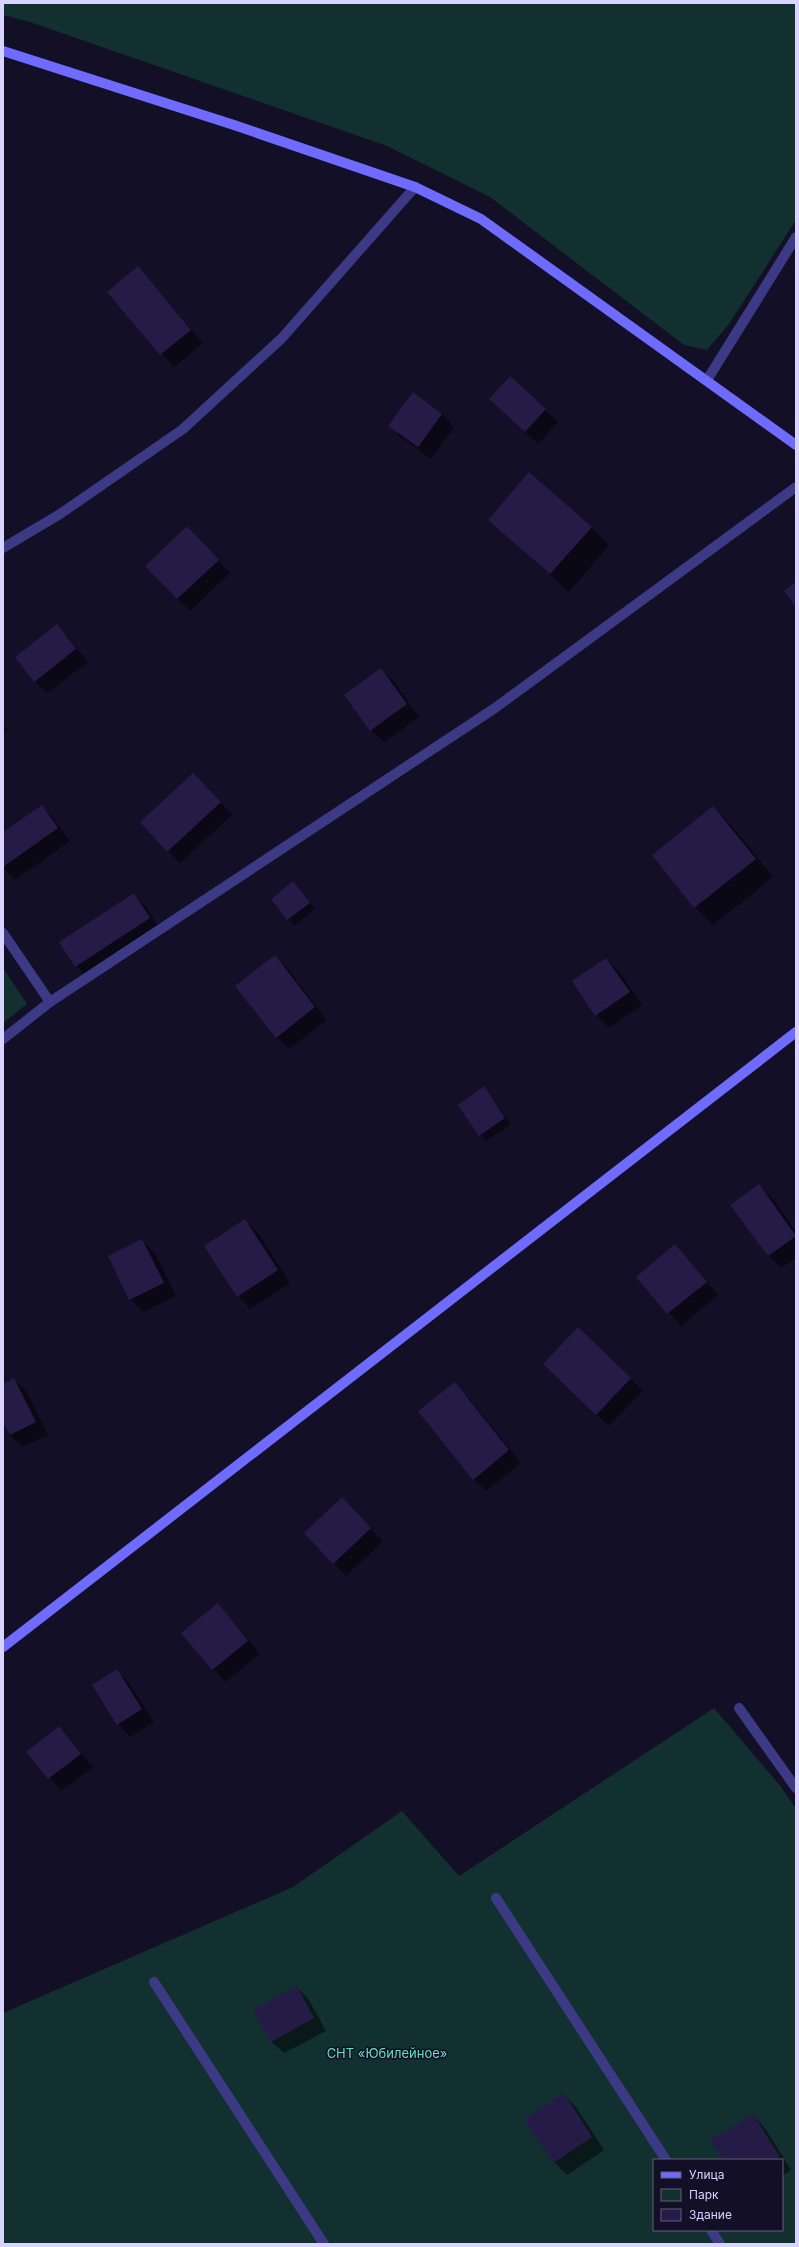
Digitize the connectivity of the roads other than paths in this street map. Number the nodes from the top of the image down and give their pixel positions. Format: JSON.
{"nodes":[{"id":1,"x":3,"y":51,"type":"edge"},
{"id":2,"x":415,"y":187,"type":"junction"},
{"id":3,"x":796,"y":237,"type":"edge"},
{"id":4,"x":707,"y":380,"type":"junction"},
{"id":5,"x":796,"y":445,"type":"edge"},
{"id":6,"x":796,"y":487,"type":"edge"},
{"id":7,"x":3,"y":548,"type":"edge"},
{"id":8,"x":3,"y":933,"type":"edge"},
{"id":9,"x":50,"y":1002,"type":"junction"},
{"id":10,"x":796,"y":1032,"type":"edge"},
{"id":11,"x":3,"y":1039,"type":"edge"},
{"id":12,"x":3,"y":1647,"type":"edge"},
{"id":13,"x":739,"y":1708,"type":"dead end"},
{"id":14,"x":796,"y":1788,"type":"edge"},
{"id":15,"x":496,"y":1898,"type":"dead end"},
{"id":16,"x":154,"y":1982,"type":"dead end"},
{"id":17,"x":665,"y":2159,"type":"edge"},
{"id":18,"x":712,"y":2231,"type":"edge"},
{"id":19,"x":324,"y":2244,"type":"edge"},
{"id":20,"x":720,"y":2244,"type":"edge"}],
"edges":[{"from":1,"to":2,"type":"main road"},
{"from":2,"to":4,"type":"main road"},
{"from":2,"to":7,"type":"lane"},
{"from":3,"to":4,"type":"lane"},
{"from":4,"to":5,"type":"main road"},
{"from":6,"to":9,"type":"lane"},
{"from":8,"to":9,"type":"lane"},
{"from":9,"to":11,"type":"lane"},
{"from":10,"to":12,"type":"main road"},
{"from":13,"to":14,"type":"lane"},
{"from":15,"to":17,"type":"lane"},
{"from":16,"to":19,"type":"lane"},
{"from":18,"to":20,"type":"lane"}]}
